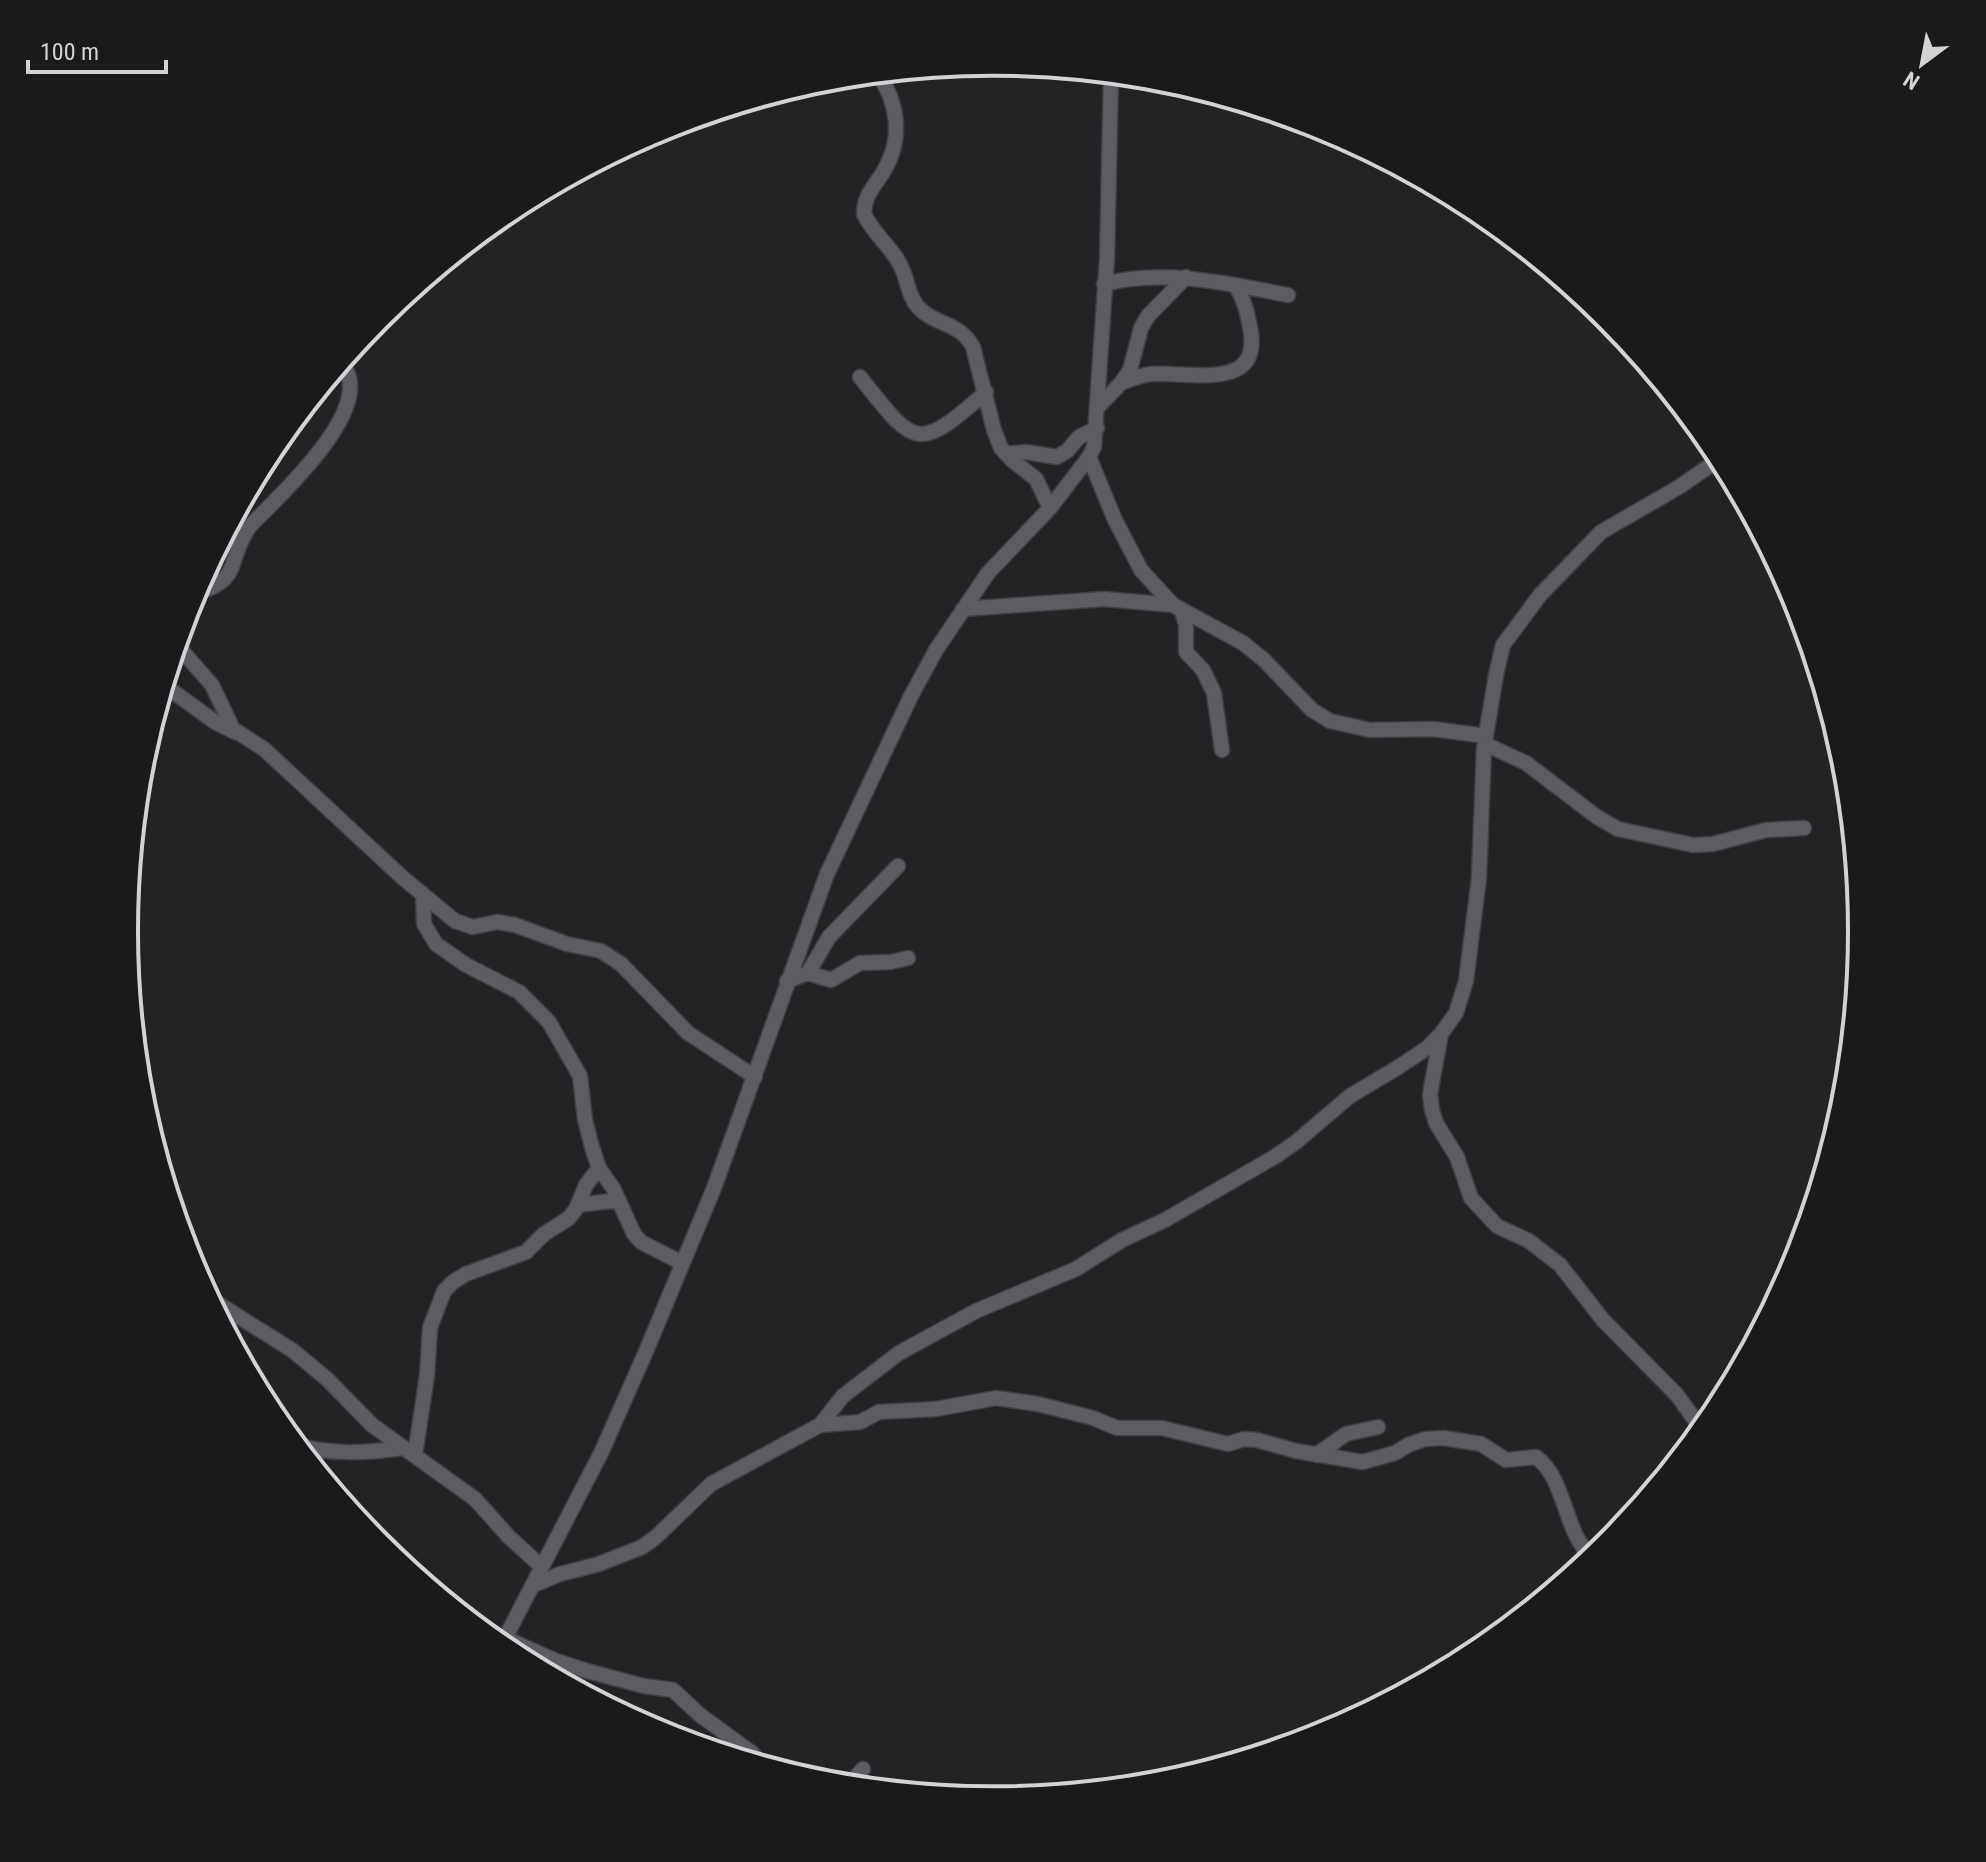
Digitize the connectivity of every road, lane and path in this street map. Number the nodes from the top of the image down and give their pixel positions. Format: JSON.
{"nodes":[{"id":1,"x":884,"y":83,"type":"edge"},
{"id":2,"x":1111,"y":84,"type":"edge"},
{"id":3,"x":1186,"y":277,"type":"junction"},
{"id":4,"x":1104,"y":284,"type":"junction"},
{"id":5,"x":1236,"y":286,"type":"junction"},
{"id":6,"x":1288,"y":295,"type":"dead end"},
{"id":7,"x":347,"y":371,"type":"edge"},
{"id":8,"x":860,"y":377,"type":"dead end"},
{"id":9,"x":1121,"y":383,"type":"junction"},
{"id":10,"x":986,"y":392,"type":"junction"},
{"id":11,"x":1098,"y":407,"type":"junction"},
{"id":12,"x":1097,"y":428,"type":"junction"},
{"id":13,"x":1007,"y":454,"type":"junction"},
{"id":14,"x":1089,"y":457,"type":"junction"},
{"id":15,"x":1710,"y":466,"type":"edge"},
{"id":16,"x":1050,"y":508,"type":"junction"},
{"id":17,"x":210,"y":588,"type":"edge"},
{"id":18,"x":1177,"y":607,"type":"junction"},
{"id":19,"x":963,"y":609,"type":"junction"},
{"id":20,"x":184,"y":653,"type":"edge"},
{"id":21,"x":173,"y":691,"type":"edge"},
{"id":22,"x":241,"y":735,"type":"junction"},
{"id":23,"x":1486,"y":740,"type":"junction"},
{"id":24,"x":1222,"y":750,"type":"dead end"},
{"id":25,"x":1804,"y":828,"type":"dead end"},
{"id":26,"x":898,"y":866,"type":"dead end"},
{"id":27,"x":423,"y":894,"type":"junction"},
{"id":28,"x":908,"y":958,"type":"dead end"},
{"id":29,"x":808,"y":973,"type":"junction"},
{"id":30,"x":787,"y":981,"type":"junction"},
{"id":31,"x":1441,"y":1034,"type":"junction"},
{"id":32,"x":755,"y":1077,"type":"junction"},
{"id":33,"x":599,"y":1168,"type":"junction"},
{"id":34,"x":619,"y":1200,"type":"junction"},
{"id":35,"x":578,"y":1205,"type":"junction"},
{"id":36,"x":682,"y":1263,"type":"junction"},
{"id":37,"x":226,"y":1309,"type":"edge"},
{"id":38,"x":1694,"y":1419,"type":"edge"},
{"id":39,"x":820,"y":1425,"type":"junction"},
{"id":40,"x":1378,"y":1427,"type":"dead end"},
{"id":41,"x":313,"y":1449,"type":"edge"},
{"id":42,"x":409,"y":1452,"type":"junction"},
{"id":43,"x":1316,"y":1455,"type":"junction"},
{"id":44,"x":1584,"y":1549,"type":"edge"},
{"id":45,"x":542,"y":1567,"type":"junction"},
{"id":46,"x":534,"y":1585,"type":"junction"},
{"id":47,"x":507,"y":1634,"type":"edge"},
{"id":48,"x":538,"y":1654,"type":"edge"},
{"id":49,"x":747,"y":1750,"type":"edge"},
{"id":50,"x":863,"y":1769,"type":"dead end"},
{"id":51,"x":858,"y":1775,"type":"edge"}],
"edges":[{"from":1,"to":10,"type":"street"},
{"from":2,"to":4,"type":"street"},
{"from":3,"to":4,"type":"street"},
{"from":3,"to":5,"type":"street"},
{"from":3,"to":9,"type":"street"},
{"from":4,"to":11,"type":"street"},
{"from":5,"to":6,"type":"street"},
{"from":5,"to":9,"type":"street"},
{"from":7,"to":17,"type":"street"},
{"from":8,"to":10,"type":"street"},
{"from":9,"to":11,"type":"street"},
{"from":10,"to":13,"type":"street"},
{"from":11,"to":12,"type":"street"},
{"from":12,"to":13,"type":"street"},
{"from":12,"to":14,"type":"street"},
{"from":13,"to":16,"type":"street"},
{"from":14,"to":16,"type":"street"},
{"from":14,"to":18,"type":"street"},
{"from":15,"to":23,"type":"street"},
{"from":16,"to":19,"type":"street"},
{"from":18,"to":19,"type":"street"},
{"from":18,"to":23,"type":"street"},
{"from":18,"to":24,"type":"street"},
{"from":19,"to":30,"type":"street"},
{"from":20,"to":22,"type":"street"},
{"from":21,"to":22,"type":"street"},
{"from":22,"to":27,"type":"street"},
{"from":23,"to":25,"type":"street"},
{"from":23,"to":31,"type":"street"},
{"from":26,"to":29,"type":"street"},
{"from":27,"to":32,"type":"street"},
{"from":27,"to":33,"type":"street"},
{"from":28,"to":29,"type":"street"},
{"from":29,"to":30,"type":"street"},
{"from":30,"to":32,"type":"street"},
{"from":31,"to":38,"type":"street"},
{"from":31,"to":39,"type":"street"},
{"from":32,"to":36,"type":"street"},
{"from":33,"to":34,"type":"street"},
{"from":33,"to":35,"type":"street"},
{"from":34,"to":35,"type":"street"},
{"from":34,"to":36,"type":"street"},
{"from":35,"to":42,"type":"street"},
{"from":36,"to":45,"type":"street"},
{"from":37,"to":42,"type":"street"},
{"from":39,"to":43,"type":"street"},
{"from":39,"to":46,"type":"street"},
{"from":40,"to":43,"type":"street"},
{"from":41,"to":42,"type":"street"},
{"from":42,"to":45,"type":"street"},
{"from":43,"to":44,"type":"street"},
{"from":45,"to":46,"type":"street"},
{"from":46,"to":47,"type":"street"},
{"from":48,"to":49,"type":"street"},
{"from":50,"to":51,"type":"street"}]}
